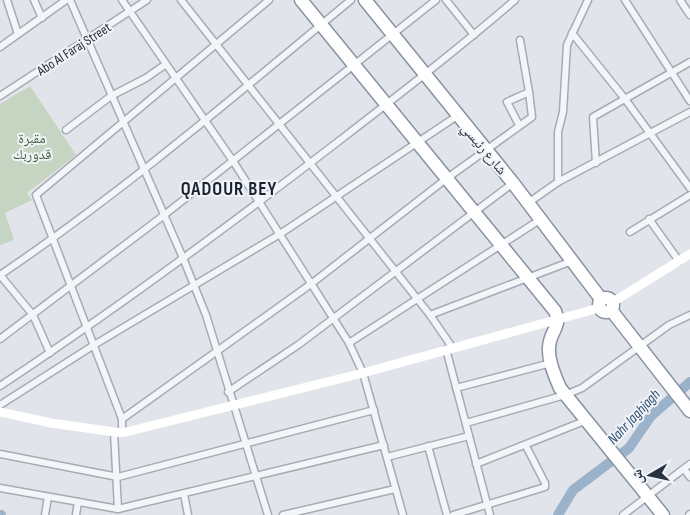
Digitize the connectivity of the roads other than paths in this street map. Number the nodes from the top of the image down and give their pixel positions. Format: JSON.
{"nodes":[{"id":1,"x":7,"y":0,"type":"edge"},
{"id":2,"x":34,"y":0,"type":"edge"},
{"id":3,"x":68,"y":0,"type":"edge"},
{"id":4,"x":122,"y":0,"type":"edge"},
{"id":5,"x":147,"y":0,"type":"edge"},
{"id":6,"x":181,"y":0,"type":"edge"},
{"id":7,"x":269,"y":0,"type":"edge"},
{"id":8,"x":301,"y":0,"type":"edge"},
{"id":9,"x":351,"y":0,"type":"edge"},
{"id":10,"x":365,"y":0,"type":"edge"},
{"id":11,"x":436,"y":0,"type":"edge"},
{"id":12,"x":446,"y":0,"type":"edge"},
{"id":13,"x":515,"y":0,"type":"edge"},
{"id":14,"x":588,"y":0,"type":"edge"},
{"id":15,"x":625,"y":0,"type":"edge"},
{"id":16,"x":680,"y":0,"type":"edge"},
{"id":17,"x":131,"y":12,"type":"junction"},
{"id":18,"x":690,"y":15,"type":"edge"},
{"id":19,"x":42,"y":18,"type":"junction"},
{"id":20,"x":321,"y":25,"type":"junction"},
{"id":21,"x":572,"y":33,"type":"junction"},
{"id":22,"x":18,"y":34,"type":"junction"},
{"id":23,"x":393,"y":34,"type":"junction"},
{"id":24,"x":474,"y":35,"type":"junction"},
{"id":25,"x":89,"y":39,"type":"junction"},
{"id":26,"x":520,"y":40,"type":"dead end"},
{"id":27,"x":217,"y":45,"type":"junction"},
{"id":28,"x":0,"y":47,"type":"edge"},
{"id":29,"x":690,"y":62,"type":"edge"},
{"id":30,"x":166,"y":64,"type":"junction"},
{"id":31,"x":354,"y":64,"type":"junction"},
{"id":32,"x":673,"y":72,"type":"junction"},
{"id":33,"x":424,"y":73,"type":"junction"},
{"id":34,"x":176,"y":79,"type":"junction"},
{"id":35,"x":249,"y":85,"type":"junction"},
{"id":36,"x":529,"y":92,"type":"junction"},
{"id":37,"x":0,"y":96,"type":"edge"},
{"id":38,"x":112,"y":96,"type":"junction"},
{"id":39,"x":625,"y":99,"type":"junction"},
{"id":40,"x":690,"y":101,"type":"edge"},
{"id":41,"x":386,"y":105,"type":"junction"},
{"id":42,"x":690,"y":112,"type":"edge"},
{"id":43,"x":457,"y":116,"type":"junction"},
{"id":44,"x":206,"y":122,"type":"junction"},
{"id":45,"x":122,"y":124,"type":"junction"},
{"id":46,"x":280,"y":124,"type":"junction"},
{"id":47,"x":518,"y":125,"type":"junction"},
{"id":48,"x":66,"y":130,"type":"dead end"},
{"id":49,"x":650,"y":133,"type":"junction"},
{"id":50,"x":417,"y":142,"type":"junction"},
{"id":51,"x":485,"y":150,"type":"junction"},
{"id":52,"x":233,"y":161,"type":"junction"},
{"id":53,"x":310,"y":163,"type":"junction"},
{"id":54,"x":596,"y":164,"type":"junction"},
{"id":55,"x":144,"y":168,"type":"junction"},
{"id":56,"x":446,"y":179,"type":"junction"},
{"id":57,"x":558,"y":182,"type":"junction"},
{"id":58,"x":513,"y":183,"type":"junction"},
{"id":59,"x":690,"y":188,"type":"edge"},
{"id":60,"x":336,"y":195,"type":"junction"},
{"id":61,"x":690,"y":195,"type":"edge"},
{"id":62,"x":258,"y":202,"type":"junction"},
{"id":63,"x":528,"y":203,"type":"junction"},
{"id":64,"x":474,"y":212,"type":"junction"},
{"id":65,"x":163,"y":216,"type":"junction"},
{"id":66,"x":541,"y":219,"type":"junction"},
{"id":67,"x":649,"y":220,"type":"junction"},
{"id":68,"x":630,"y":232,"type":"dead end"},
{"id":69,"x":280,"y":234,"type":"junction"},
{"id":70,"x":369,"y":238,"type":"junction"},
{"id":71,"x":53,"y":239,"type":"junction"},
{"id":72,"x":500,"y":245,"type":"junction"},
{"id":73,"x":690,"y":254,"type":"edge"},
{"id":74,"x":183,"y":258,"type":"junction"},
{"id":75,"x":572,"y":261,"type":"junction"},
{"id":76,"x":678,"y":261,"type":"junction"},
{"id":77,"x":396,"y":272,"type":"junction"},
{"id":78,"x":526,"y":278,"type":"junction"},
{"id":79,"x":311,"y":284,"type":"junction"},
{"id":80,"x":71,"y":287,"type":"junction"},
{"id":81,"x":194,"y":288,"type":"junction"},
{"id":82,"x":417,"y":299,"type":"junction"},
{"id":83,"x":606,"y":305,"type":"junction"},
{"id":84,"x":33,"y":315,"type":"junction"},
{"id":85,"x":430,"y":315,"type":"junction"},
{"id":86,"x":690,"y":315,"type":"edge"},
{"id":87,"x":333,"y":319,"type":"junction"},
{"id":88,"x":558,"y":320,"type":"junction"},
{"id":89,"x":87,"y":328,"type":"junction"},
{"id":90,"x":0,"y":339,"type":"edge"},
{"id":91,"x":349,"y":343,"type":"junction"},
{"id":92,"x":94,"y":345,"type":"junction"},
{"id":93,"x":640,"y":347,"type":"junction"},
{"id":94,"x":449,"y":348,"type":"junction"},
{"id":95,"x":217,"y":352,"type":"junction"},
{"id":96,"x":50,"y":353,"type":"junction"},
{"id":97,"x":551,"y":363,"type":"junction"},
{"id":98,"x":363,"y":373,"type":"junction"},
{"id":99,"x":0,"y":386,"type":"edge"},
{"id":100,"x":456,"y":388,"type":"junction"},
{"id":101,"x":228,"y":392,"type":"junction"},
{"id":102,"x":565,"y":395,"type":"junction"},
{"id":103,"x":0,"y":405,"type":"edge"},
{"id":104,"x":687,"y":405,"type":"edge"},
{"id":105,"x":234,"y":406,"type":"junction"},
{"id":106,"x":374,"y":410,"type":"junction"},
{"id":107,"x":0,"y":412,"type":"edge"},
{"id":108,"x":122,"y":419,"type":"junction"},
{"id":109,"x":587,"y":420,"type":"junction"},
{"id":110,"x":466,"y":423,"type":"junction"},
{"id":111,"x":118,"y":433,"type":"junction"},
{"id":112,"x":469,"y":436,"type":"junction"},
{"id":113,"x":247,"y":445,"type":"junction"},
{"id":114,"x":384,"y":445,"type":"junction"},
{"id":115,"x":428,"y":446,"type":"junction"},
{"id":116,"x":526,"y":446,"type":"junction"},
{"id":117,"x":0,"y":454,"type":"edge"},
{"id":118,"x":387,"y":456,"type":"junction"},
{"id":119,"x":476,"y":464,"type":"junction"},
{"id":120,"x":690,"y":464,"type":"edge"},
{"id":121,"x":684,"y":469,"type":"junction"},
{"id":122,"x":690,"y":476,"type":"edge"},
{"id":123,"x":118,"y":477,"type":"junction"},
{"id":124,"x":257,"y":478,"type":"junction"},
{"id":125,"x":0,"y":488,"type":"edge"},
{"id":126,"x":396,"y":489,"type":"junction"},
{"id":127,"x":184,"y":494,"type":"junction"},
{"id":128,"x":48,"y":497,"type":"junction"},
{"id":129,"x":649,"y":497,"type":"junction"},
{"id":130,"x":78,"y":502,"type":"junction"},
{"id":131,"x":488,"y":506,"type":"junction"},
{"id":132,"x":116,"y":511,"type":"edge"},
{"id":133,"x":45,"y":515,"type":"edge"},
{"id":134,"x":76,"y":515,"type":"edge"},
{"id":135,"x":188,"y":515,"type":"edge"},
{"id":136,"x":268,"y":515,"type":"edge"},
{"id":137,"x":283,"y":515,"type":"edge"},
{"id":138,"x":403,"y":515,"type":"edge"},
{"id":139,"x":447,"y":515,"type":"edge"},
{"id":140,"x":453,"y":515,"type":"edge"},
{"id":141,"x":490,"y":515,"type":"edge"},
{"id":142,"x":623,"y":515,"type":"edge"},
{"id":143,"x":663,"y":515,"type":"edge"}],
"edges":[{"from":1,"to":22,"type":"street"},
{"from":2,"to":19,"type":"street"},
{"from":3,"to":19,"type":"street"},
{"from":3,"to":25,"type":"street"},
{"from":4,"to":17,"type":"street"},
{"from":5,"to":17,"type":"street","name":"Abo Al Faraj Street"},
{"from":6,"to":27,"type":"street"},
{"from":7,"to":27,"type":"street"},
{"from":8,"to":20,"type":"highway"},
{"from":9,"to":20,"type":"street"},
{"from":10,"to":23,"type":"highway","name":"شارع رئيسي"},
{"from":11,"to":23,"type":"street"},
{"from":12,"to":24,"type":"street"},
{"from":13,"to":24,"type":"street"},
{"from":14,"to":21,"type":"street"},
{"from":15,"to":32,"type":"street"},
{"from":16,"to":18,"type":"street"},
{"from":17,"to":25,"type":"street","name":"Abo Al Faraj Street"},
{"from":17,"to":30,"type":"street"},
{"from":19,"to":22,"type":"street"},
{"from":20,"to":31,"type":"highway"},
{"from":20,"to":35,"type":"street"},
{"from":21,"to":39,"type":"street"},
{"from":21,"to":57,"type":"street"},
{"from":22,"to":28,"type":"street"},
{"from":23,"to":31,"type":"street"},
{"from":23,"to":33,"type":"highway","name":"شارع رئيسي"},
{"from":24,"to":33,"type":"street"},
{"from":25,"to":37,"type":"street","name":"Abo Al Faraj Street"},
{"from":25,"to":38,"type":"street"},
{"from":26,"to":36,"type":"street"},
{"from":27,"to":34,"type":"street"},
{"from":27,"to":35,"type":"street"},
{"from":29,"to":32,"type":"street"},
{"from":30,"to":34,"type":"street"},
{"from":30,"to":38,"type":"street"},
{"from":31,"to":41,"type":"highway"},
{"from":31,"to":46,"type":"street"},
{"from":32,"to":39,"type":"street"},
{"from":32,"to":40,"type":"street"},
{"from":33,"to":41,"type":"street"},
{"from":33,"to":43,"type":"highway","name":"شارع رئيسي"},
{"from":34,"to":44,"type":"street"},
{"from":34,"to":45,"type":"street"},
{"from":35,"to":44,"type":"street"},
{"from":35,"to":46,"type":"street"},
{"from":36,"to":47,"type":"street"},
{"from":36,"to":47,"type":"street"},
{"from":38,"to":45,"type":"street"},
{"from":38,"to":48,"type":"street"},
{"from":39,"to":49,"type":"street"},
{"from":39,"to":54,"type":"street"},
{"from":41,"to":50,"type":"highway"},
{"from":41,"to":53,"type":"street"},
{"from":42,"to":49,"type":"street"},
{"from":43,"to":50,"type":"street"},
{"from":43,"to":51,"type":"highway","name":"شارع رئيسي"},
{"from":44,"to":52,"type":"street"},
{"from":44,"to":55,"type":"street"},
{"from":45,"to":55,"type":"street"},
{"from":45,"to":71,"type":"street"},
{"from":46,"to":52,"type":"street"},
{"from":46,"to":53,"type":"street"},
{"from":47,"to":51,"type":"street"},
{"from":49,"to":54,"type":"street"},
{"from":49,"to":59,"type":"street"},
{"from":50,"to":56,"type":"highway"},
{"from":50,"to":60,"type":"street"},
{"from":51,"to":56,"type":"street"},
{"from":51,"to":58,"type":"highway","name":"شارع رئيسي"},
{"from":52,"to":62,"type":"street"},
{"from":52,"to":65,"type":"street"},
{"from":53,"to":60,"type":"street"},
{"from":53,"to":62,"type":"street"},
{"from":54,"to":57,"type":"street"},
{"from":55,"to":65,"type":"street"},
{"from":55,"to":71,"type":"street"},
{"from":56,"to":64,"type":"highway"},
{"from":56,"to":70,"type":"street"},
{"from":57,"to":63,"type":"street"},
{"from":58,"to":63,"type":"highway","name":"شارع رئيسي"},
{"from":58,"to":64,"type":"street"},
{"from":60,"to":69,"type":"street"},
{"from":60,"to":70,"type":"street"},
{"from":61,"to":67,"type":"street"},
{"from":62,"to":69,"type":"street"},
{"from":62,"to":74,"type":"street"},
{"from":63,"to":66,"type":"highway","name":"شارع رئيسي"},
{"from":64,"to":72,"type":"highway"},
{"from":64,"to":77,"type":"street"},
{"from":65,"to":74,"type":"street"},
{"from":65,"to":80,"type":"street"},
{"from":66,"to":72,"type":"street"},
{"from":66,"to":75,"type":"highway","name":"شارع رئيسي"},
{"from":67,"to":68,"type":"street"},
{"from":67,"to":76,"type":"street"},
{"from":69,"to":79,"type":"street"},
{"from":69,"to":81,"type":"street"},
{"from":70,"to":77,"type":"street"},
{"from":70,"to":79,"type":"street"},
{"from":71,"to":80,"type":"street"},
{"from":71,"to":84,"type":"street"},
{"from":72,"to":78,"type":"highway"},
{"from":72,"to":82,"type":"street"},
{"from":73,"to":76,"type":"street"},
{"from":74,"to":81,"type":"street"},
{"from":74,"to":89,"type":"street"},
{"from":75,"to":78,"type":"street"},
{"from":75,"to":83,"type":"highway","name":"شارع رئيسي"},
{"from":76,"to":83,"type":"street"},
{"from":77,"to":82,"type":"street"},
{"from":77,"to":87,"type":"street"},
{"from":78,"to":85,"type":"street"},
{"from":78,"to":88,"type":"highway"},
{"from":79,"to":87,"type":"street"},
{"from":79,"to":95,"type":"street"},
{"from":80,"to":84,"type":"street"},
{"from":80,"to":89,"type":"street"},
{"from":81,"to":92,"type":"street"},
{"from":81,"to":95,"type":"street"},
{"from":82,"to":85,"type":"street"},
{"from":82,"to":91,"type":"street"},
{"from":83,"to":88,"type":"street"},
{"from":83,"to":93,"type":"highway","name":"شارع رئيسي"},
{"from":84,"to":90,"type":"street"},
{"from":84,"to":96,"type":"street"},
{"from":85,"to":94,"type":"street"},
{"from":86,"to":93,"type":"street"},
{"from":87,"to":91,"type":"street"},
{"from":87,"to":101,"type":"street"},
{"from":88,"to":94,"type":"street"},
{"from":88,"to":97,"type":"highway"},
{"from":89,"to":92,"type":"street"},
{"from":89,"to":96,"type":"street"},
{"from":91,"to":98,"type":"street"},
{"from":92,"to":103,"type":"street"},
{"from":92,"to":108,"type":"street"},
{"from":93,"to":102,"type":"street"},
{"from":93,"to":104,"type":"highway","name":"شارع رئيسي"},
{"from":94,"to":98,"type":"street"},
{"from":94,"to":100,"type":"street"},
{"from":95,"to":101,"type":"street"},
{"from":95,"to":108,"type":"street"},
{"from":96,"to":99,"type":"street"},
{"from":97,"to":100,"type":"street"},
{"from":97,"to":102,"type":"highway"},
{"from":98,"to":105,"type":"street"},
{"from":98,"to":106,"type":"street"},
{"from":100,"to":110,"type":"street"},
{"from":101,"to":105,"type":"street"},
{"from":102,"to":109,"type":"highway"},
{"from":102,"to":110,"type":"street"},
{"from":105,"to":111,"type":"street"},
{"from":105,"to":113,"type":"street"},
{"from":106,"to":113,"type":"street"},
{"from":106,"to":114,"type":"street"},
{"from":107,"to":111,"type":"street"},
{"from":108,"to":111,"type":"street"},
{"from":109,"to":116,"type":"street"},
{"from":109,"to":129,"type":"highway"},
{"from":110,"to":112,"type":"street"},
{"from":111,"to":123,"type":"street"},
{"from":112,"to":115,"type":"street"},
{"from":112,"to":119,"type":"street"},
{"from":113,"to":123,"type":"street"},
{"from":113,"to":124,"type":"street"},
{"from":114,"to":118,"type":"street"},
{"from":114,"to":124,"type":"street"},
{"from":115,"to":118,"type":"street"},
{"from":115,"to":139,"type":"street"},
{"from":116,"to":119,"type":"street"},
{"from":116,"to":131,"type":"street"},
{"from":117,"to":123,"type":"street"},
{"from":118,"to":126,"type":"street"},
{"from":119,"to":131,"type":"street"},
{"from":120,"to":121,"type":"street"},
{"from":121,"to":122,"type":"street"},
{"from":121,"to":129,"type":"street"},
{"from":123,"to":132,"type":"street"},
{"from":124,"to":127,"type":"street"},
{"from":124,"to":136,"type":"street"},
{"from":125,"to":128,"type":"street"},
{"from":126,"to":137,"type":"street"},
{"from":126,"to":138,"type":"street"},
{"from":127,"to":132,"type":"street"},
{"from":127,"to":135,"type":"street"},
{"from":128,"to":130,"type":"street"},
{"from":128,"to":133,"type":"street"},
{"from":129,"to":142,"type":"street"},
{"from":129,"to":143,"type":"highway"},
{"from":130,"to":132,"type":"street"},
{"from":130,"to":134,"type":"street"},
{"from":131,"to":140,"type":"street"},
{"from":131,"to":141,"type":"street"}]}
